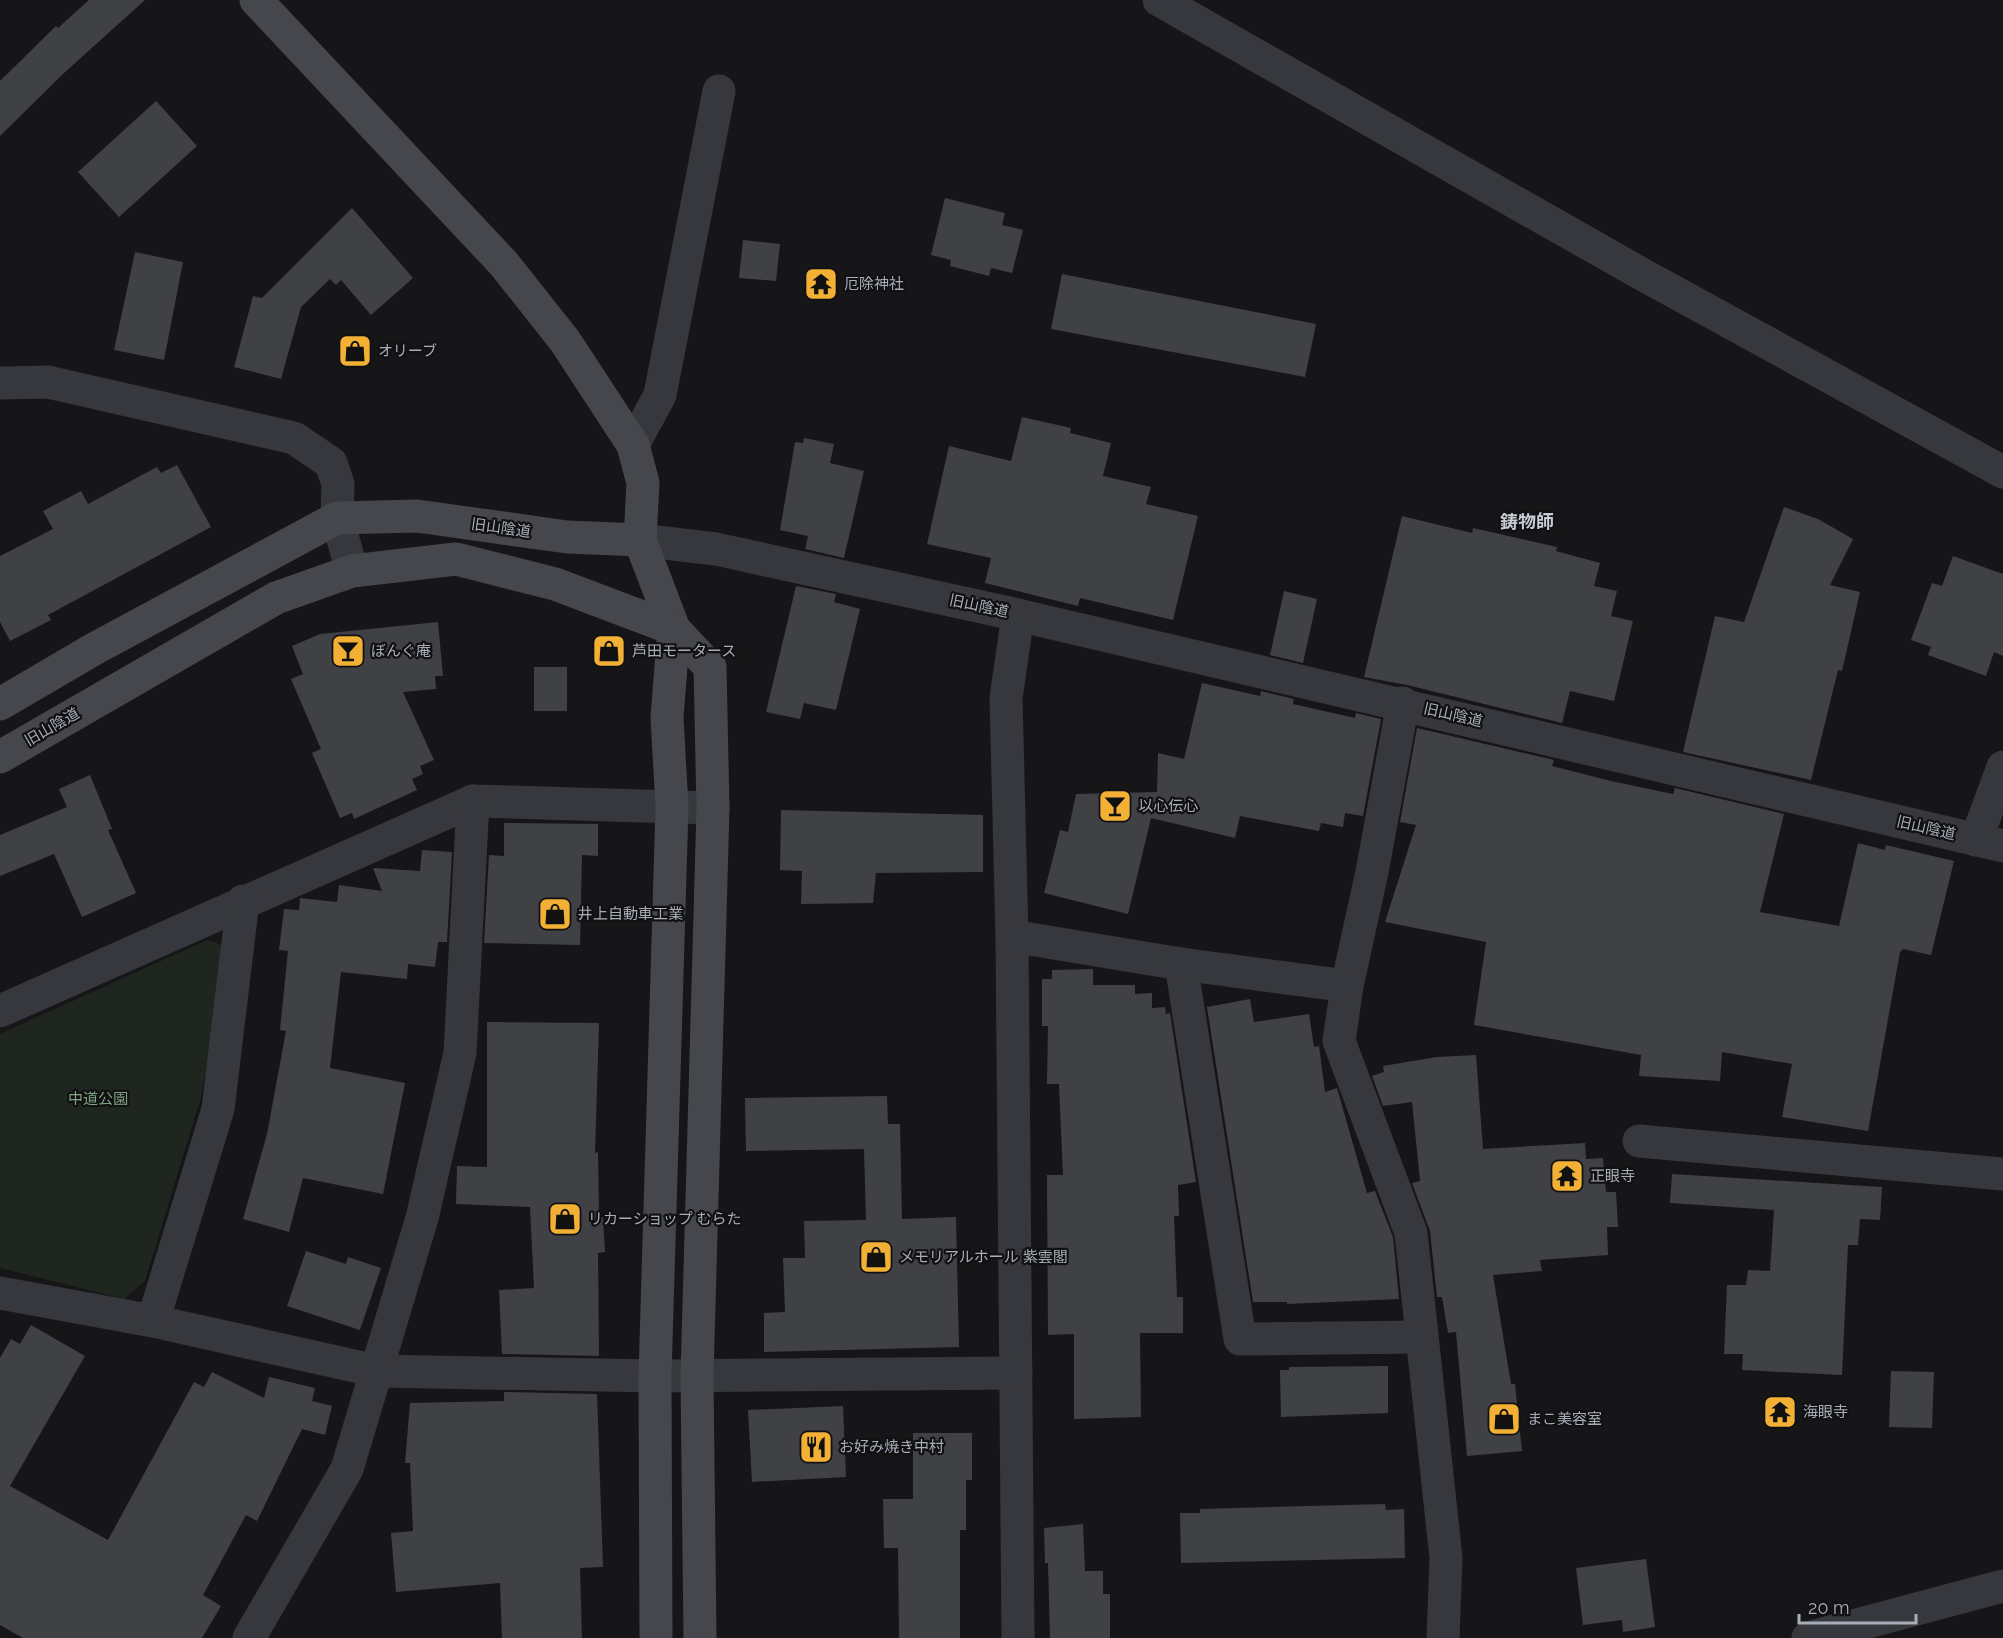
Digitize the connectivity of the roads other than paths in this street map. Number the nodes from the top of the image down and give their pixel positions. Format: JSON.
{"nodes":[{"id":1,"x":256,"y":0,"type":"edge"},
{"id":2,"x":1159,"y":0,"type":"edge"},
{"id":3,"x":719,"y":90,"type":"dead end"},
{"id":4,"x":0,"y":383,"type":"edge"},
{"id":5,"x":633,"y":445,"type":"junction"},
{"id":6,"x":2003,"y":472,"type":"edge"},
{"id":7,"x":338,"y":518,"type":"junction"},
{"id":8,"x":640,"y":540,"type":"junction"},
{"id":9,"x":352,"y":571,"type":"junction"},
{"id":10,"x":1018,"y":615,"type":"junction"},
{"id":11,"x":674,"y":629,"type":"junction"},
{"id":12,"x":0,"y":704,"type":"edge"},
{"id":13,"x":1403,"y":704,"type":"junction"},
{"id":14,"x":0,"y":757,"type":"edge"},
{"id":15,"x":2003,"y":767,"type":"edge"},
{"id":16,"x":473,"y":801,"type":"junction"},
{"id":17,"x":672,"y":807,"type":"junction"},
{"id":18,"x":713,"y":808,"type":"junction"},
{"id":19,"x":1990,"y":843,"type":"edge"},
{"id":20,"x":243,"y":901,"type":"junction"},
{"id":21,"x":1012,"y":936,"type":"junction"},
{"id":22,"x":1181,"y":964,"type":"junction"},
{"id":23,"x":1347,"y":986,"type":"junction"},
{"id":24,"x":0,"y":1011,"type":"edge"},
{"id":25,"x":1639,"y":1141,"type":"dead end"},
{"id":26,"x":2003,"y":1174,"type":"edge"},
{"id":27,"x":0,"y":1293,"type":"edge"},
{"id":28,"x":153,"y":1321,"type":"junction"},
{"id":29,"x":1422,"y":1337,"type":"junction"},
{"id":30,"x":377,"y":1371,"type":"junction"},
{"id":31,"x":1016,"y":1373,"type":"junction"},
{"id":32,"x":655,"y":1376,"type":"junction"},
{"id":33,"x":697,"y":1376,"type":"junction"},
{"id":34,"x":2003,"y":1586,"type":"edge"},
{"id":35,"x":249,"y":1638,"type":"edge"},
{"id":36,"x":656,"y":1638,"type":"edge"},
{"id":37,"x":700,"y":1638,"type":"edge"},
{"id":38,"x":1018,"y":1638,"type":"edge"},
{"id":39,"x":1443,"y":1638,"type":"edge"},
{"id":40,"x":1808,"y":1638,"type":"edge"}],
"edges":[{"from":1,"to":5,"type":"street"},
{"from":2,"to":6,"type":"street"},
{"from":3,"to":5,"type":"street"},
{"from":4,"to":7,"type":"street"},
{"from":5,"to":8,"type":"street"},
{"from":7,"to":8,"type":"street","name":"旧山陰道"},
{"from":7,"to":9,"type":"street"},
{"from":7,"to":12,"type":"street"},
{"from":8,"to":10,"type":"street","name":"旧山陰道"},
{"from":8,"to":11,"type":"street"},
{"from":9,"to":11,"type":"street","name":"旧山陰道"},
{"from":9,"to":14,"type":"street","name":"旧山陰道"},
{"from":10,"to":13,"type":"street","name":"旧山陰道"},
{"from":10,"to":21,"type":"street"},
{"from":11,"to":17,"type":"street"},
{"from":11,"to":18,"type":"street"},
{"from":13,"to":19,"type":"street","name":"旧山陰道"},
{"from":13,"to":23,"type":"street"},
{"from":15,"to":19,"type":"street"},
{"from":16,"to":17,"type":"street"},
{"from":16,"to":20,"type":"street"},
{"from":16,"to":30,"type":"street"},
{"from":17,"to":18,"type":"street"},
{"from":17,"to":32,"type":"street"},
{"from":18,"to":33,"type":"street"},
{"from":20,"to":24,"type":"street"},
{"from":20,"to":28,"type":"street"},
{"from":21,"to":22,"type":"street"},
{"from":21,"to":31,"type":"street"},
{"from":22,"to":23,"type":"street"},
{"from":22,"to":29,"type":"street"},
{"from":23,"to":29,"type":"street"},
{"from":25,"to":26,"type":"street"},
{"from":27,"to":28,"type":"street"},
{"from":28,"to":30,"type":"street"},
{"from":29,"to":39,"type":"street"},
{"from":30,"to":32,"type":"street"},
{"from":30,"to":35,"type":"street"},
{"from":31,"to":33,"type":"street"},
{"from":31,"to":38,"type":"street"},
{"from":32,"to":33,"type":"street"},
{"from":32,"to":36,"type":"street"},
{"from":33,"to":37,"type":"street"},
{"from":34,"to":40,"type":"street"}]}
